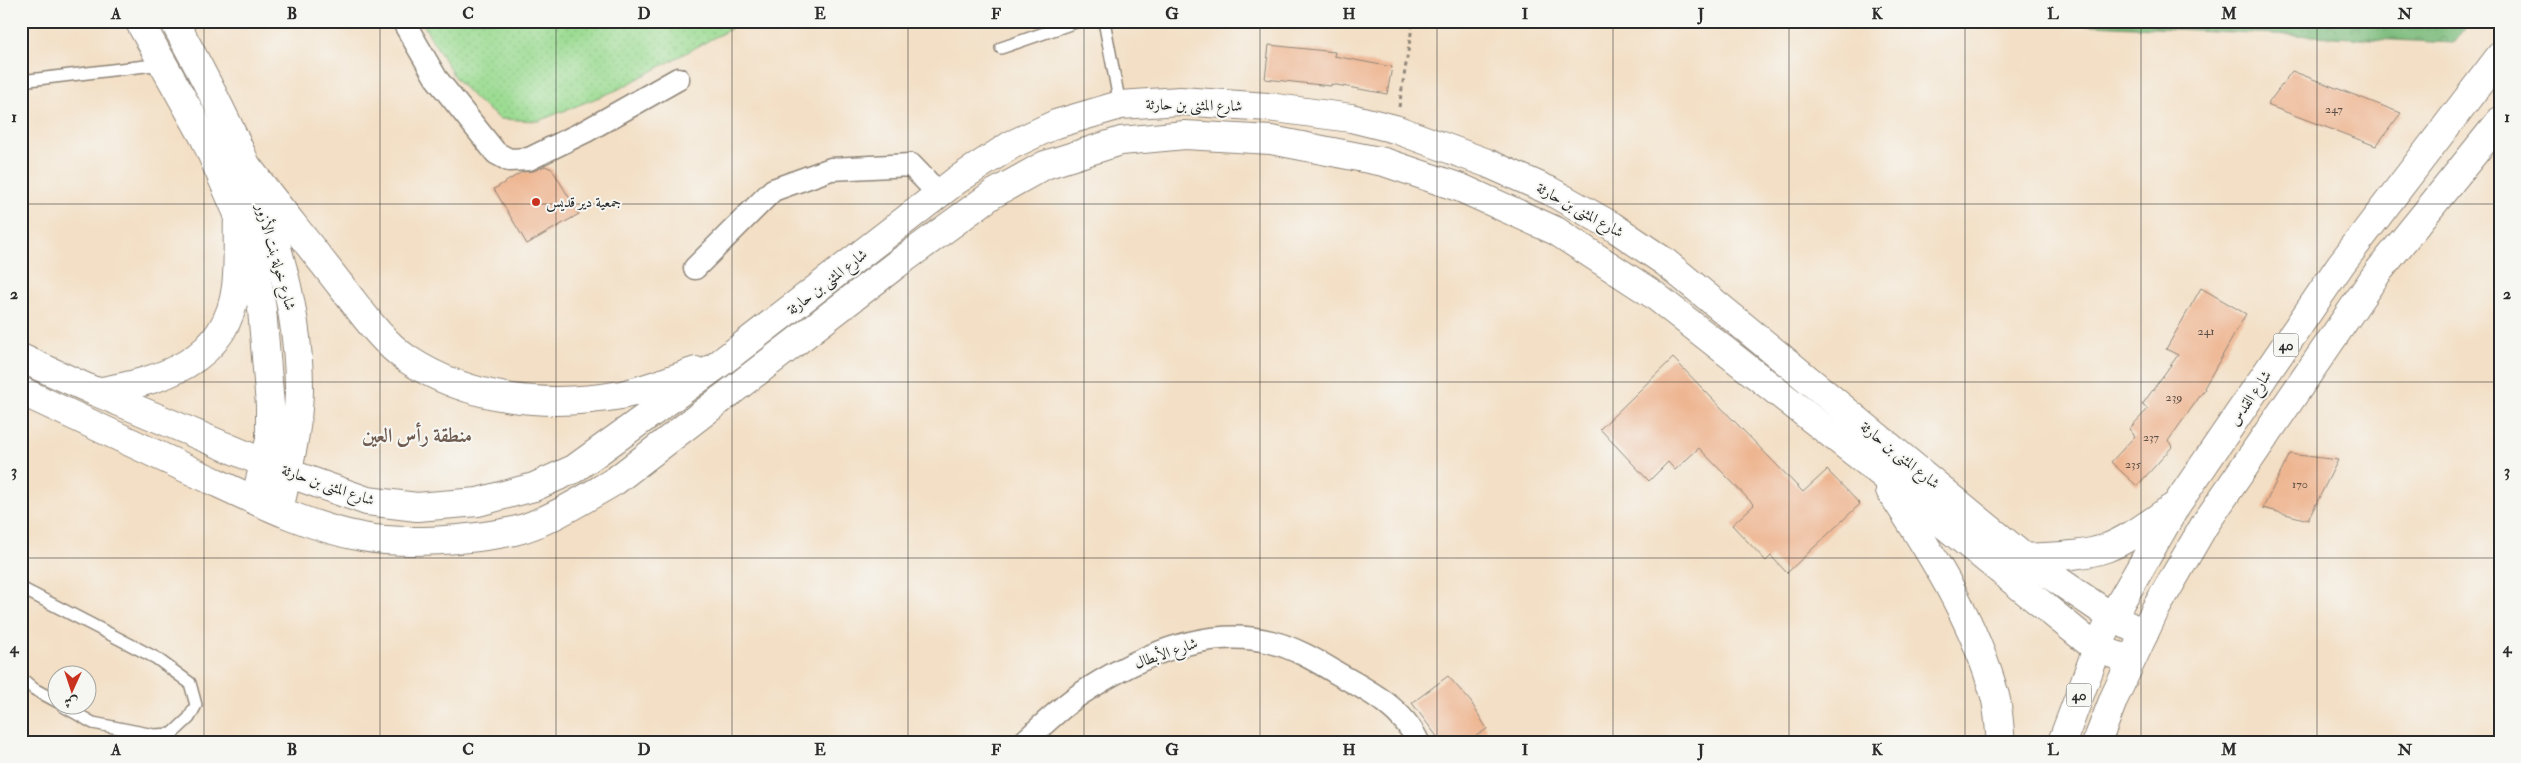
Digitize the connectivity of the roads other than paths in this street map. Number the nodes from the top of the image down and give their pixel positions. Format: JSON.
{"nodes":[{"id":1,"x":139,"y":21,"type":"edge"},
{"id":2,"x":174,"y":21,"type":"edge"},
{"id":3,"x":403,"y":21,"type":"edge"},
{"id":4,"x":1079,"y":21,"type":"edge"},
{"id":5,"x":1104,"y":21,"type":"edge"},
{"id":6,"x":1001,"y":48,"type":"dead end"},
{"id":7,"x":2500,"y":56,"type":"edge"},
{"id":8,"x":164,"y":64,"type":"junction"},
{"id":9,"x":678,"y":79,"type":"dead end"},
{"id":10,"x":21,"y":81,"type":"edge"},
{"id":11,"x":1120,"y":104,"type":"junction"},
{"id":12,"x":2500,"y":121,"type":"edge"},
{"id":13,"x":250,"y":170,"type":"junction"},
{"id":14,"x":939,"y":194,"type":"junction"},
{"id":15,"x":238,"y":214,"type":"junction"},
{"id":16,"x":695,"y":268,"type":"dead end"},
{"id":17,"x":21,"y":358,"type":"edge"},
{"id":18,"x":719,"y":364,"type":"junction"},
{"id":19,"x":21,"y":391,"type":"edge"},
{"id":20,"x":96,"y":392,"type":"junction"},
{"id":21,"x":277,"y":468,"type":"junction"},
{"id":22,"x":1877,"y":470,"type":"junction"},
{"id":23,"x":2177,"y":504,"type":"junction"},
{"id":24,"x":267,"y":505,"type":"junction"},
{"id":25,"x":2025,"y":558,"type":"junction"},
{"id":26,"x":21,"y":588,"type":"edge"},
{"id":27,"x":2112,"y":617,"type":"junction"},
{"id":28,"x":2144,"y":634,"type":"junction"},
{"id":29,"x":2097,"y":649,"type":"junction"},
{"id":30,"x":2131,"y":660,"type":"junction"},
{"id":31,"x":21,"y":678,"type":"edge"},
{"id":32,"x":48,"y":697,"type":"edge"},
{"id":33,"x":81,"y":716,"type":"edge"},
{"id":34,"x":1024,"y":742,"type":"edge"},
{"id":35,"x":1418,"y":742,"type":"edge"},
{"id":36,"x":2000,"y":742,"type":"edge"},
{"id":37,"x":2062,"y":742,"type":"edge"},
{"id":38,"x":2097,"y":742,"type":"edge"}],
"edges":[{"from":1,"to":8,"type":"main road","name":"شارع خولة بنت الأزور"},
{"from":2,"to":13,"type":"main road","name":"شارع خولة بنت الأزور"},
{"from":3,"to":9,"type":"street"},
{"from":4,"to":6,"type":"lane"},
{"from":5,"to":11,"type":"lane"},
{"from":7,"to":23,"type":"main road","name":"شارع القدس","number":"40"},
{"from":8,"to":10,"type":"lane"},
{"from":8,"to":15,"type":"main road","name":"شارع خولة بنت الأزور"},
{"from":11,"to":14,"type":"main road","name":"شارع المثنى بن حارثة"},
{"from":11,"to":25,"type":"main road","name":"شارع المثنى بن حارثة"},
{"from":12,"to":28,"type":"main road","number":"40"},
{"from":13,"to":18,"type":"main road"},
{"from":13,"to":21,"type":"main road","name":"شارع خولة بنت الأزور"},
{"from":14,"to":16,"type":"street"},
{"from":14,"to":18,"type":"main road","name":"شارع المثنى بن حارثة"},
{"from":15,"to":20,"type":"main road"},
{"from":15,"to":21,"type":"main road","name":"شارع خولة بنت الأزور"},
{"from":17,"to":20,"type":"main road","name":"شارع المثنى بن حارثة"},
{"from":18,"to":21,"type":"main road","name":"شارع المثنى بن حارثة"},
{"from":19,"to":24,"type":"main road","name":"شارع المثنى بن حارثة"},
{"from":20,"to":21,"type":"main road","name":"شارع المثنى بن حارثة"},
{"from":21,"to":24,"type":"main road","name":"شارع خولة بنت الأزور"},
{"from":22,"to":24,"type":"main road","name":"شارع المثنى بن حارثة"},
{"from":22,"to":29,"type":"main road","name":"شارع المثنى بن حارثة"},
{"from":22,"to":36,"type":"main road"},
{"from":23,"to":25,"type":"main road"},
{"from":23,"to":27,"type":"main road","name":"شارع القدس","number":"40"},
{"from":25,"to":27,"type":"main road","name":"شارع المثنى بن حارثة"},
{"from":26,"to":33,"type":"lane"},
{"from":27,"to":28,"type":"main road","name":"شارع المثنى بن حارثة"},
{"from":27,"to":29,"type":"main road","name":"شارع القدس","number":"40"},
{"from":28,"to":30,"type":"main road","number":"40"},
{"from":29,"to":30,"type":"main road","name":"شارع المثنى بن حارثة"},
{"from":29,"to":37,"type":"main road","name":"شارع القدس","number":"40"},
{"from":30,"to":38,"type":"main road","number":"40"},
{"from":31,"to":32,"type":"lane"},
{"from":34,"to":35,"type":"street","name":"شارع الأبطال"}]}
